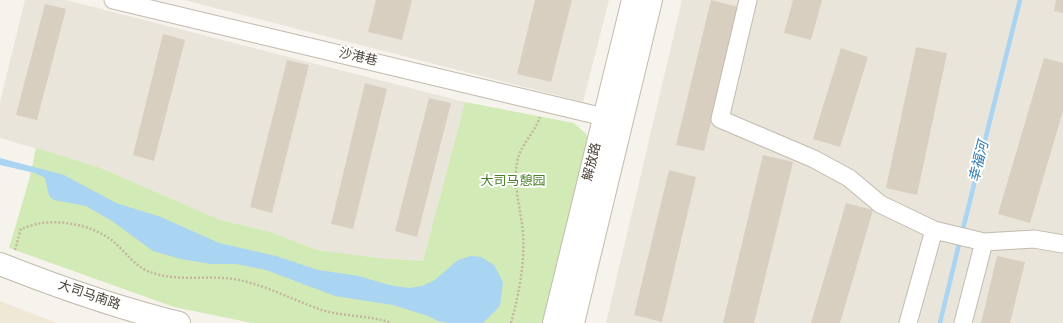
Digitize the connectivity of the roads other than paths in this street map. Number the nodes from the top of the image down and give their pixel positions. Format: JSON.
{"nodes":[{"id":1,"x":112,"y":0,"type":"edge"},
{"id":2,"x":633,"y":0,"type":"edge"},
{"id":3,"x":651,"y":0,"type":"edge"},
{"id":4,"x":748,"y":0,"type":"edge"},
{"id":5,"x":604,"y":117,"type":"junction"},
{"id":6,"x":942,"y":232,"type":"junction"},
{"id":7,"x":976,"y":241,"type":"junction"},
{"id":8,"x":1063,"y":244,"type":"edge"},
{"id":9,"x":5,"y":266,"type":"edge"},
{"id":10,"x":179,"y":323,"type":"edge"},
{"id":11,"x":554,"y":323,"type":"edge"},
{"id":12,"x":573,"y":323,"type":"edge"},
{"id":13,"x":908,"y":323,"type":"edge"},
{"id":14,"x":963,"y":323,"type":"edge"}],
"edges":[{"from":1,"to":5,"type":"street","name":"沙港巷"},
{"from":2,"to":5,"type":"street","name":"解放路"},
{"from":3,"to":12,"type":"street","name":"解放路"},
{"from":4,"to":6,"type":"street"},
{"from":5,"to":11,"type":"street","name":"解放路"},
{"from":6,"to":7,"type":"street"},
{"from":6,"to":13,"type":"street"},
{"from":7,"to":8,"type":"street"},
{"from":7,"to":14,"type":"street"},
{"from":9,"to":10,"type":"street","name":"大司马南路"}]}
